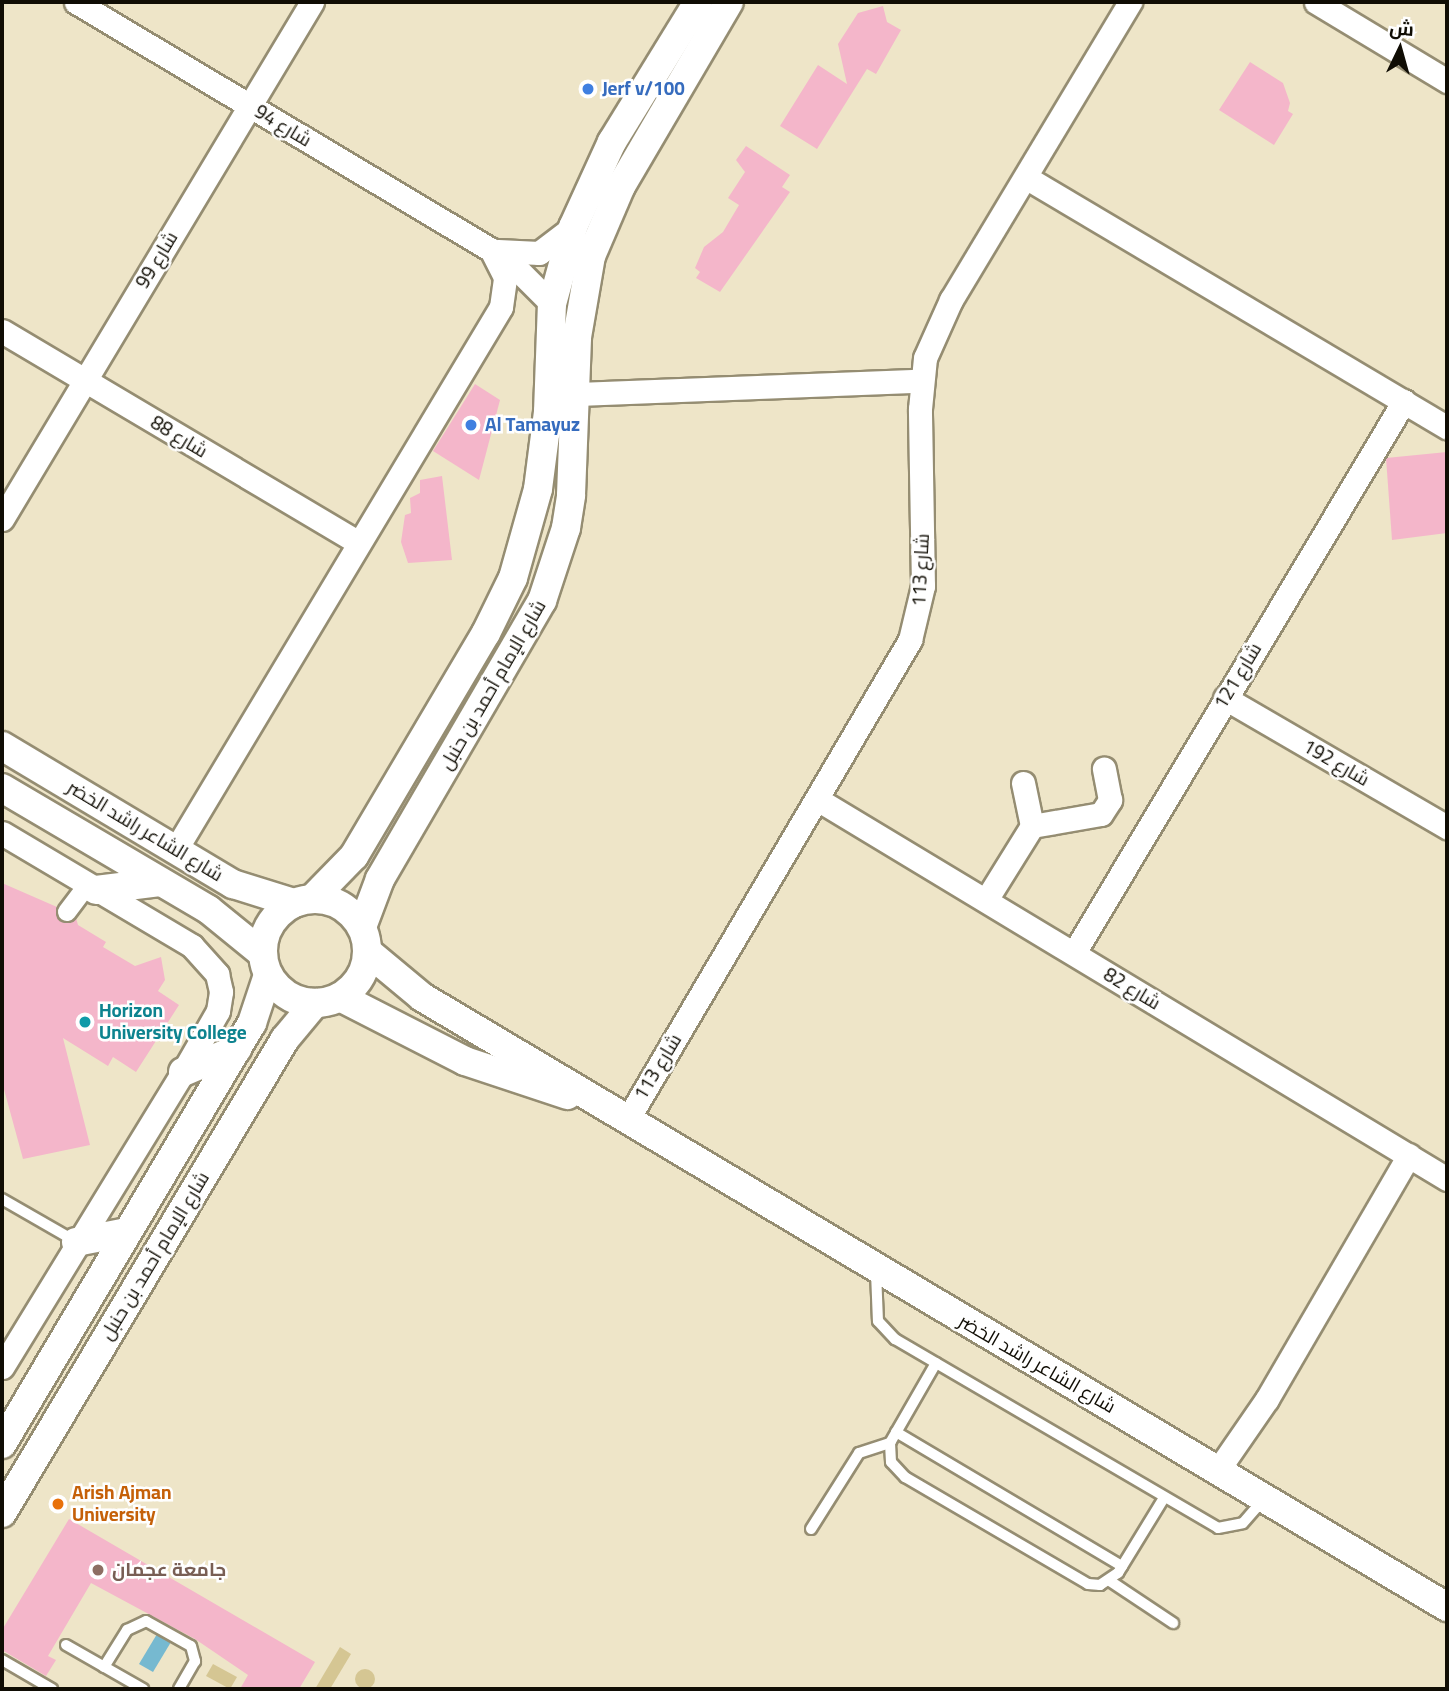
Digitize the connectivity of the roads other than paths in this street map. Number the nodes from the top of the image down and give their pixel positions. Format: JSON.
{"nodes":[{"id":1,"x":76,"y":2,"type":"edge"},
{"id":2,"x":312,"y":2,"type":"edge"},
{"id":3,"x":698,"y":2,"type":"edge"},
{"id":4,"x":730,"y":2,"type":"edge"},
{"id":5,"x":1130,"y":2,"type":"edge"},
{"id":6,"x":1316,"y":2,"type":"edge"},
{"id":7,"x":1447,"y":80,"type":"edge"},
{"id":8,"x":250,"y":106,"type":"junction"},
{"id":9,"x":1027,"y":178,"type":"junction"},
{"id":10,"x":573,"y":227,"type":"junction"},
{"id":11,"x":491,"y":250,"type":"junction"},
{"id":12,"x":545,"y":295,"type":"junction"},
{"id":13,"x":501,"y":307,"type":"junction"},
{"id":14,"x":2,"y":331,"type":"edge"},
{"id":15,"x":84,"y":381,"type":"junction"},
{"id":16,"x":920,"y":381,"type":"junction"},
{"id":17,"x":576,"y":394,"type":"junction"},
{"id":18,"x":1404,"y":401,"type":"junction"},
{"id":19,"x":1447,"y":427,"type":"edge"},
{"id":20,"x":2,"y":519,"type":"edge"},
{"id":21,"x":357,"y":542,"type":"junction"},
{"id":22,"x":1225,"y":698,"type":"junction"},
{"id":23,"x":2,"y":746,"type":"edge"},
{"id":24,"x":1104,"y":769,"type":"dead end"},
{"id":25,"x":1023,"y":783,"type":"dead end"},
{"id":26,"x":2,"y":788,"type":"edge"},
{"id":27,"x":817,"y":799,"type":"junction"},
{"id":28,"x":1032,"y":826,"type":"junction"},
{"id":29,"x":1447,"y":827,"type":"edge"},
{"id":30,"x":2,"y":833,"type":"edge"},
{"id":31,"x":176,"y":849,"type":"junction"},
{"id":32,"x":160,"y":882,"type":"junction"},
{"id":33,"x":91,"y":888,"type":"junction"},
{"id":34,"x":986,"y":900,"type":"junction"},
{"id":35,"x":304,"y":901,"type":"junction"},
{"id":36,"x":67,"y":912,"type":"dead end"},
{"id":37,"x":365,"y":939,"type":"junction"},
{"id":38,"x":1074,"y":953,"type":"junction"},
{"id":39,"x":265,"y":964,"type":"junction"},
{"id":40,"x":328,"y":1000,"type":"junction"},
{"id":41,"x":237,"y":1049,"type":"junction"},
{"id":42,"x":183,"y":1072,"type":"junction"},
{"id":43,"x":629,"y":1117,"type":"junction"},
{"id":44,"x":1413,"y":1158,"type":"junction"},
{"id":45,"x":1447,"y":1179,"type":"edge"},
{"id":46,"x":2,"y":1199,"type":"edge"},
{"id":47,"x":127,"y":1232,"type":"junction"},
{"id":48,"x":76,"y":1242,"type":"junction"},
{"id":49,"x":877,"y":1269,"type":"junction"},
{"id":50,"x":4,"y":1360,"type":"edge"},
{"id":51,"x":936,"y":1363,"type":"junction"},
{"id":52,"x":895,"y":1432,"type":"junction"},
{"id":53,"x":890,"y":1443,"type":"junction"},
{"id":54,"x":2,"y":1444,"type":"edge"},
{"id":55,"x":1224,"y":1474,"type":"junction"},
{"id":56,"x":1265,"y":1497,"type":"junction"},
{"id":57,"x":1164,"y":1498,"type":"junction"},
{"id":58,"x":2,"y":1513,"type":"edge"},
{"id":59,"x":811,"y":1529,"type":"dead end"},
{"id":60,"x":1122,"y":1566,"type":"junction"},
{"id":61,"x":1110,"y":1581,"type":"junction"},
{"id":62,"x":1447,"y":1607,"type":"edge"},
{"id":63,"x":1173,"y":1623,"type":"dead end"},
{"id":64,"x":66,"y":1644,"type":"dead end"},
{"id":65,"x":2,"y":1660,"type":"edge"},
{"id":66,"x":104,"y":1667,"type":"junction"},
{"id":67,"x":52,"y":1689,"type":"edge"},
{"id":68,"x":143,"y":1689,"type":"edge"},
{"id":69,"x":179,"y":1689,"type":"edge"}],
"edges":[{"from":1,"to":8,"type":"street","name":"شارع 94"},
{"from":2,"to":8,"type":"street","name":"شارع 99"},
{"from":3,"to":10,"type":"street","name":"شارع الإمام أحمد بن حنبل"},
{"from":4,"to":17,"type":"street","name":"شارع الإمام أحمد بن حنبل"},
{"from":5,"to":9,"type":"street","name":"شارع 113"},
{"from":6,"to":7,"type":"street"},
{"from":8,"to":11,"type":"street","name":"شارع 94"},
{"from":8,"to":15,"type":"street","name":"شارع 99"},
{"from":9,"to":16,"type":"street","name":"شارع 113"},
{"from":9,"to":18,"type":"street"},
{"from":10,"to":11,"type":"street","name":"شارع 94"},
{"from":10,"to":12,"type":"street","name":"شارع الإمام أحمد بن حنبل"},
{"from":11,"to":12,"type":"street","name":"شارع 94"},
{"from":11,"to":13,"type":"street"},
{"from":12,"to":13,"type":"street"},
{"from":12,"to":35,"type":"street","name":"شارع الإمام أحمد بن حنبل"},
{"from":13,"to":21,"type":"street"},
{"from":14,"to":15,"type":"street","name":"شارع 88"},
{"from":15,"to":20,"type":"street","name":"شارع 99"},
{"from":15,"to":21,"type":"street","name":"شارع 88"},
{"from":16,"to":17,"type":"street"},
{"from":16,"to":27,"type":"street","name":"شارع 113"},
{"from":17,"to":37,"type":"street","name":"شارع الإمام أحمد بن حنبل"},
{"from":18,"to":19,"type":"street"},
{"from":18,"to":22,"type":"street","name":"شارع 121"},
{"from":21,"to":31,"type":"street"},
{"from":22,"to":29,"type":"street","name":"شارع 192"},
{"from":22,"to":38,"type":"street","name":"شارع 121"},
{"from":23,"to":31,"type":"street","name":"شارع الشاعر راشد الخضر"},
{"from":24,"to":28,"type":"street"},
{"from":25,"to":28,"type":"street"},
{"from":26,"to":32,"type":"street","name":"شارع الشاعر راشد الخضر"},
{"from":27,"to":34,"type":"street","name":"شارع 82"},
{"from":27,"to":43,"type":"street","name":"شارع 113"},
{"from":28,"to":34,"type":"street"},
{"from":30,"to":33,"type":"street"},
{"from":31,"to":35,"type":"street","name":"شارع الشاعر راشد الخضر"},
{"from":32,"to":33,"type":"street"},
{"from":32,"to":39,"type":"street","name":"شارع الشاعر راشد الخضر"},
{"from":33,"to":36,"type":"street"},
{"from":33,"to":42,"type":"street"},
{"from":34,"to":38,"type":"street","name":"شارع 82"},
{"from":35,"to":37,"type":"street"},
{"from":35,"to":39,"type":"street"},
{"from":37,"to":40,"type":"street"},
{"from":37,"to":43,"type":"street","name":"شارع الشاعر راشد الخضر"},
{"from":38,"to":44,"type":"street","name":"شارع 82"},
{"from":39,"to":40,"type":"street"},
{"from":39,"to":41,"type":"street","name":"شارع الإمام أحمد بن حنبل"},
{"from":40,"to":43,"type":"street","name":"شارع الشاعر راشد الخضر"},
{"from":40,"to":58,"type":"street","name":"شارع الإمام أحمد بن حنبل"},
{"from":41,"to":42,"type":"street"},
{"from":41,"to":47,"type":"street","name":"شارع الإمام أحمد بن حنبل"},
{"from":42,"to":48,"type":"street"},
{"from":43,"to":49,"type":"street","name":"شارع الشاعر راشد الخضر"},
{"from":44,"to":45,"type":"street","name":"شارع 82"},
{"from":44,"to":55,"type":"street"},
{"from":46,"to":48,"type":"lane"},
{"from":47,"to":48,"type":"street"},
{"from":47,"to":54,"type":"street","name":"شارع الإمام أحمد بن حنبل"},
{"from":48,"to":50,"type":"street"},
{"from":49,"to":51,"type":"lane"},
{"from":49,"to":55,"type":"street","name":"شارع الشاعر راشد الخضر"},
{"from":51,"to":52,"type":"lane"},
{"from":51,"to":57,"type":"lane"},
{"from":52,"to":53,"type":"lane"},
{"from":52,"to":60,"type":"lane"},
{"from":53,"to":59,"type":"lane"},
{"from":53,"to":61,"type":"lane"},
{"from":55,"to":56,"type":"street","name":"شارع الشاعر راشد الخضر"},
{"from":56,"to":57,"type":"lane"},
{"from":56,"to":62,"type":"street","name":"شارع الشاعر راشد الخضر"},
{"from":57,"to":60,"type":"lane"},
{"from":60,"to":61,"type":"lane"},
{"from":61,"to":63,"type":"lane"},
{"from":64,"to":66,"type":"lane"},
{"from":65,"to":67,"type":"lane"},
{"from":66,"to":68,"type":"lane"},
{"from":66,"to":69,"type":"lane"}]}
